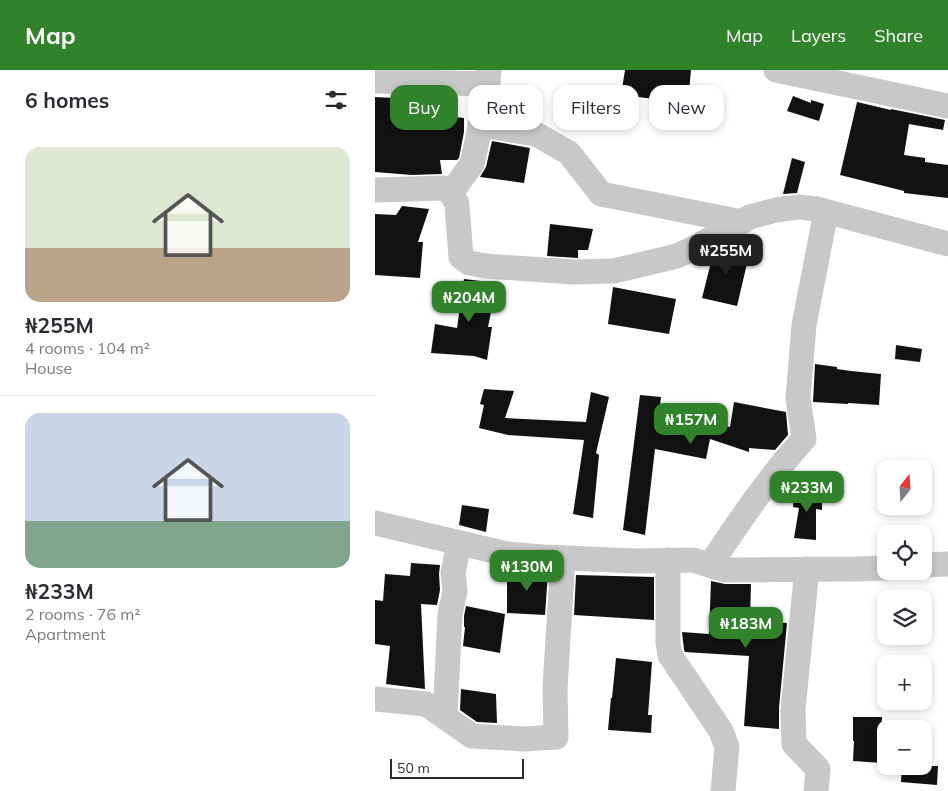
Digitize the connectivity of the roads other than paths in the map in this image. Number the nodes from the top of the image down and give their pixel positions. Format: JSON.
{"nodes":[{"id":1,"x":776,"y":70,"type":"edge"},
{"id":2,"x":488,"y":77,"type":"edge"},
{"id":3,"x":375,"y":81,"type":"edge"},
{"id":4,"x":948,"y":106,"type":"edge"},
{"id":5,"x":479,"y":130,"type":"edge"},
{"id":6,"x":511,"y":130,"type":"edge"},
{"id":7,"x":375,"y":190,"type":"edge"},
{"id":8,"x":451,"y":193,"type":"junction"},
{"id":9,"x":826,"y":212,"type":"junction"},
{"id":10,"x":742,"y":222,"type":"junction"},
{"id":11,"x":948,"y":244,"type":"edge"},
{"id":12,"x":375,"y":523,"type":"edge"},
{"id":13,"x":459,"y":543,"type":"junction"},
{"id":14,"x":563,"y":558,"type":"junction"},
{"id":15,"x":668,"y":560,"type":"junction"},
{"id":16,"x":948,"y":564,"type":"edge"},
{"id":17,"x":710,"y":565,"type":"junction"},
{"id":18,"x":932,"y":565,"type":"edge"},
{"id":19,"x":877,"y":569,"type":"edge"},
{"id":20,"x":807,"y":570,"type":"junction"},
{"id":21,"x":375,"y":699,"type":"edge"},
{"id":22,"x":445,"y":717,"type":"junction"},
{"id":23,"x":723,"y":791,"type":"edge"},
{"id":24,"x":816,"y":791,"type":"edge"}],
"edges":[{"from":1,"to":4,"type":"street"},
{"from":2,"to":3,"type":"street"},
{"from":5,"to":8,"type":"street"},
{"from":6,"to":10,"type":"street"},
{"from":7,"to":8,"type":"street"},
{"from":8,"to":10,"type":"street"},
{"from":9,"to":10,"type":"street"},
{"from":9,"to":11,"type":"street"},
{"from":9,"to":17,"type":"street"},
{"from":12,"to":13,"type":"street"},
{"from":13,"to":14,"type":"street"},
{"from":13,"to":22,"type":"street"},
{"from":14,"to":15,"type":"street"},
{"from":14,"to":22,"type":"street"},
{"from":15,"to":17,"type":"street"},
{"from":15,"to":23,"type":"street"},
{"from":16,"to":18,"type":"street"},
{"from":17,"to":20,"type":"street"},
{"from":19,"to":20,"type":"street"},
{"from":20,"to":24,"type":"street"},
{"from":21,"to":22,"type":"street"}]}
